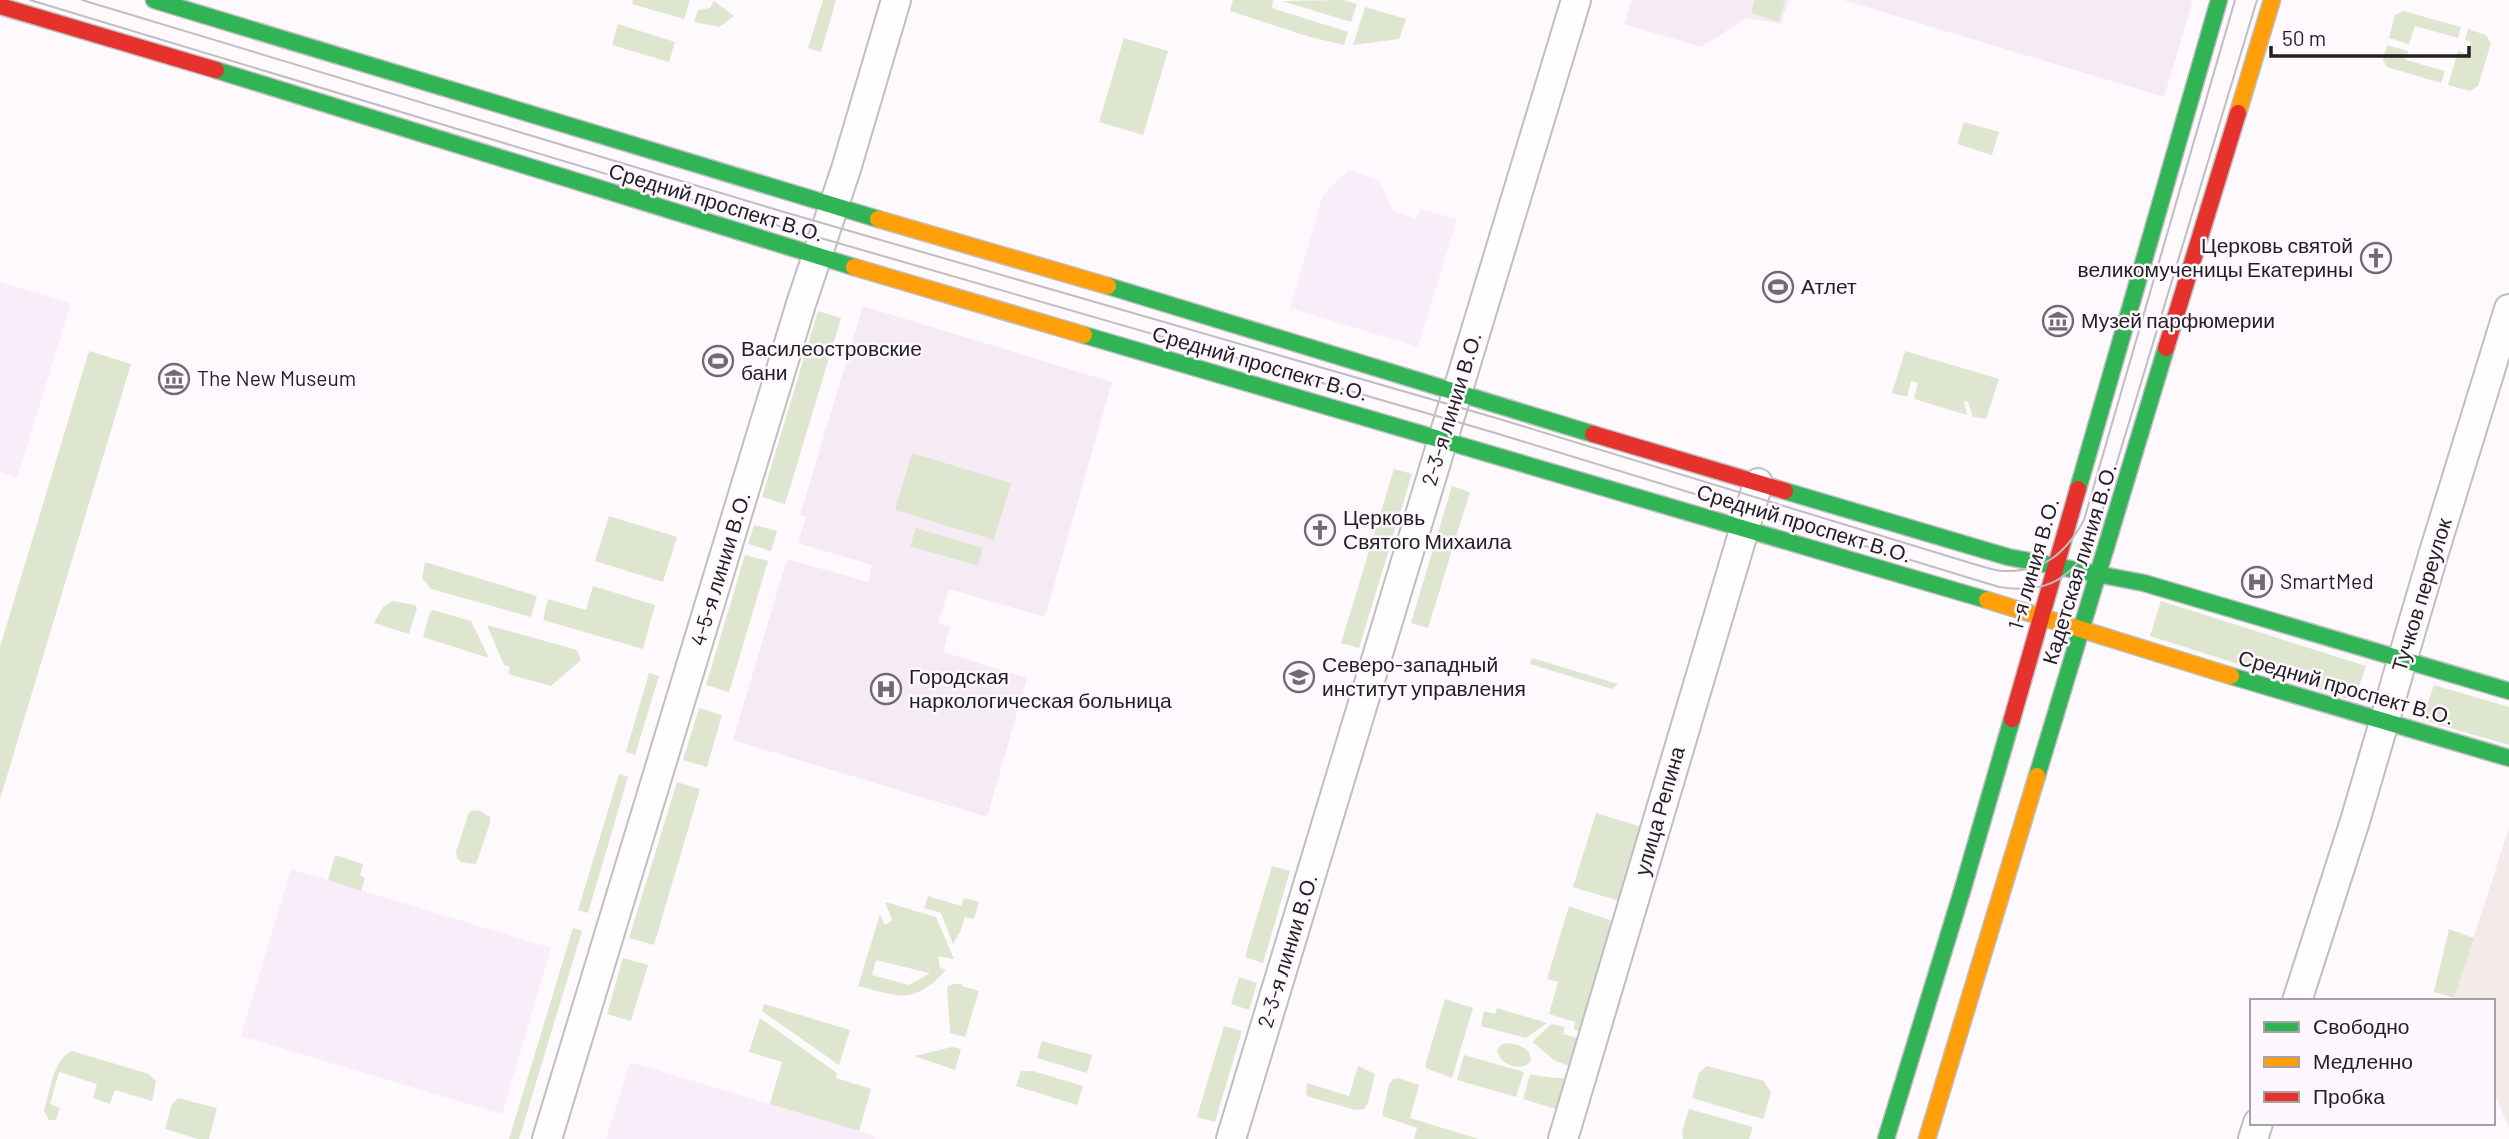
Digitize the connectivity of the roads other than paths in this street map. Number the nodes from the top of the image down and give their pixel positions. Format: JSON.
{"nodes":[{"id":1,"x":154,"y":0,"type":"edge"},
{"id":2,"x":897,"y":0,"type":"edge"},
{"id":3,"x":1576,"y":0,"type":"edge"},
{"id":4,"x":2219,"y":0,"type":"edge"},
{"id":5,"x":2272,"y":0,"type":"edge"},
{"id":6,"x":0,"y":6,"type":"edge"},
{"id":7,"x":834,"y":206,"type":"junction"},
{"id":8,"x":817,"y":256,"type":"junction"},
{"id":9,"x":2509,"y":309,"type":"edge"},
{"id":10,"x":1457,"y":394,"type":"junction"},
{"id":11,"x":1443,"y":439,"type":"junction"},
{"id":12,"x":1758,"y":483,"type":"junction"},
{"id":13,"x":1744,"y":528,"type":"junction"},
{"id":14,"x":2055,"y":566,"type":"junction"},
{"id":15,"x":2099,"y":574,"type":"junction"},
{"id":16,"x":2040,"y":617,"type":"junction"},
{"id":17,"x":2082,"y":630,"type":"junction"},
{"id":18,"x":2402,"y":659,"type":"junction"},
{"id":19,"x":2509,"y":691,"type":"edge"},
{"id":20,"x":2385,"y":721,"type":"junction"},
{"id":21,"x":2509,"y":758,"type":"edge"},
{"id":22,"x":2298,"y":999,"type":"edge"},
{"id":23,"x":547,"y":1139,"type":"edge"},
{"id":24,"x":1231,"y":1139,"type":"edge"},
{"id":25,"x":1563,"y":1139,"type":"edge"},
{"id":26,"x":1886,"y":1139,"type":"edge"},
{"id":27,"x":1927,"y":1139,"type":"edge"}],
"edges":[{"from":1,"to":7,"type":"main road","name":"Средний проспект В.О."},
{"from":2,"to":7,"type":"street","name":"4-5-я линии В.О."},
{"from":3,"to":10,"type":"street","name":"2-3-я линии В.О."},
{"from":4,"to":14,"type":"main road","name":"1-я линия В.О."},
{"from":5,"to":15,"type":"main road","name":"Кадетская линия В.О."},
{"from":6,"to":8,"type":"main road","name":"Средний проспект В.О."},
{"from":7,"to":8,"type":"street","name":"4-5-я линии В.О."},
{"from":7,"to":10,"type":"main road","name":"Средний проспект В.О."},
{"from":8,"to":11,"type":"main road","name":"Средний проспект В.О."},
{"from":8,"to":23,"type":"street","name":"4-5-я линии В.О."},
{"from":9,"to":18,"type":"street","name":"Тучков переулок"},
{"from":10,"to":11,"type":"street","name":"2-3-я линии В.О."},
{"from":10,"to":12,"type":"main road","name":"Средний проспект В.О."},
{"from":11,"to":13,"type":"main road","name":"Средний проспект В.О."},
{"from":11,"to":24,"type":"street","name":"2-3-я линии В.О."},
{"from":12,"to":13,"type":"street","name":"улица Репина"},
{"from":12,"to":14,"type":"main road","name":"Средний проспект В.О."},
{"from":13,"to":16,"type":"main road","name":"Средний проспект В.О."},
{"from":13,"to":25,"type":"street","name":"улица Репина"},
{"from":14,"to":15,"type":"main road","name":"Средний проспект В.О."},
{"from":14,"to":16,"type":"main road","name":"1-я линия В.О."},
{"from":15,"to":17,"type":"main road","name":"Кадетская линия В.О."},
{"from":15,"to":18,"type":"main road","name":"Средний проспект В.О."},
{"from":16,"to":17,"type":"main road","name":"Средний проспект В.О."},
{"from":16,"to":26,"type":"main road","name":"1-я линия В.О."},
{"from":17,"to":20,"type":"main road","name":"Средний проспект В.О."},
{"from":17,"to":27,"type":"main road","name":"Кадетская линия В.О."},
{"from":18,"to":19,"type":"main road","name":"Средний проспект В.О."},
{"from":18,"to":20,"type":"street","name":"Тучков переулок"},
{"from":20,"to":21,"type":"main road","name":"Средний проспект В.О."},
{"from":20,"to":22,"type":"street","name":"Тучков переулок"}]}
